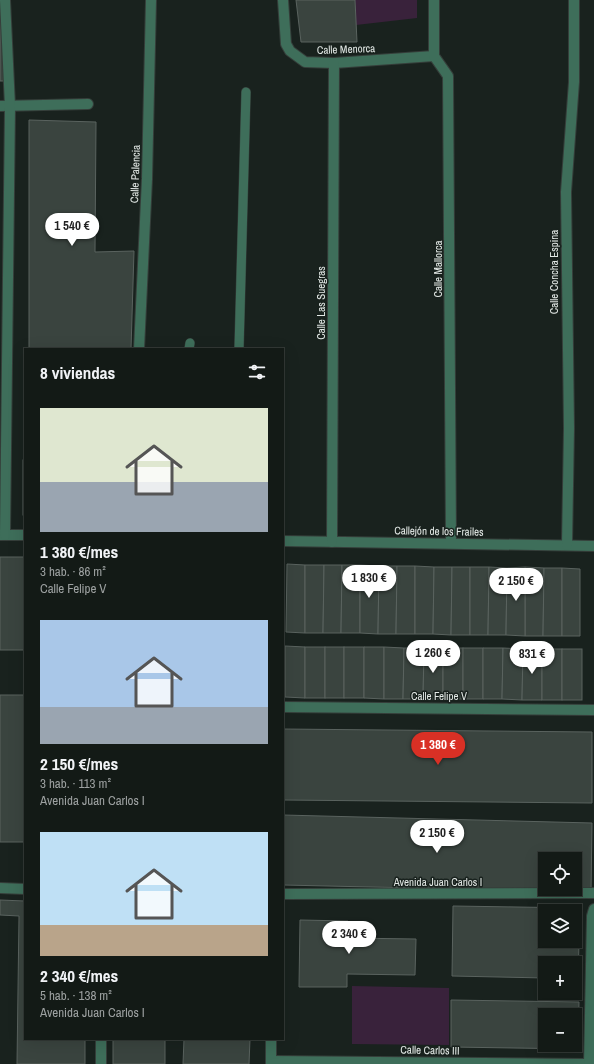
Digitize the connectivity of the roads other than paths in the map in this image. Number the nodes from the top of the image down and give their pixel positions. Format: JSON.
{"nodes":[{"id":1,"x":5,"y":0,"type":"edge"},
{"id":2,"x":151,"y":0,"type":"edge"},
{"id":3,"x":283,"y":0,"type":"edge"},
{"id":4,"x":434,"y":0,"type":"edge"},
{"id":5,"x":574,"y":0,"type":"edge"},
{"id":6,"x":434,"y":56,"type":"junction"},
{"id":7,"x":334,"y":63,"type":"junction"},
{"id":8,"x":246,"y":92,"type":"dead end"},
{"id":9,"x":88,"y":104,"type":"dead end"},
{"id":10,"x":5,"y":106,"type":"edge"},
{"id":11,"x":139,"y":348,"type":"edge"},
{"id":12,"x":239,"y":348,"type":"edge"},
{"id":13,"x":2,"y":535,"type":"edge"},
{"id":14,"x":24,"y":535,"type":"edge"},
{"id":15,"x":284,"y":541,"type":"edge"},
{"id":16,"x":332,"y":542,"type":"junction"},
{"id":17,"x":451,"y":543,"type":"junction"},
{"id":18,"x":567,"y":545,"type":"junction"},
{"id":19,"x":594,"y":546,"type":"edge"},
{"id":20,"x":284,"y":707,"type":"edge"},
{"id":21,"x":594,"y":710,"type":"edge"},
{"id":22,"x":0,"y":888,"type":"edge"},
{"id":23,"x":24,"y":889,"type":"edge"},
{"id":24,"x":594,"y":893,"type":"edge"},
{"id":25,"x":284,"y":894,"type":"edge"},
{"id":26,"x":594,"y":909,"type":"edge"},
{"id":27,"x":101,"y":1040,"type":"edge"},
{"id":28,"x":271,"y":1040,"type":"edge"},
{"id":29,"x":271,"y":1062,"type":"edge"},
{"id":30,"x":101,"y":1064,"type":"edge"},
{"id":31,"x":589,"y":1064,"type":"edge"}],
"edges":[{"from":1,"to":10,"type":"street"},
{"from":2,"to":11,"type":"street","name":"Calle Palencia"},
{"from":3,"to":7,"type":"street","name":"Calle Menorca"},
{"from":4,"to":6,"type":"street"},
{"from":5,"to":18,"type":"street","name":"Calle Concha Espina"},
{"from":6,"to":7,"type":"street","name":"Calle Menorca"},
{"from":6,"to":17,"type":"street","name":"Calle Mallorca"},
{"from":7,"to":16,"type":"street","name":"Calle Las Suegras"},
{"from":8,"to":12,"type":"lane"},
{"from":9,"to":10,"type":"street"},
{"from":10,"to":13,"type":"street"},
{"from":13,"to":14,"type":"street"},
{"from":15,"to":16,"type":"street","name":"Callejón de los Frailes"},
{"from":16,"to":17,"type":"street","name":"Callejón de los Frailes"},
{"from":17,"to":18,"type":"street","name":"Callejón de los Frailes"},
{"from":18,"to":19,"type":"street","name":"Callejón de los Frailes"},
{"from":20,"to":21,"type":"street","name":"Calle Felipe V"},
{"from":22,"to":23,"type":"street"},
{"from":24,"to":25,"type":"street","name":"Avenida Juan Carlos I"},
{"from":26,"to":31,"type":"street"},
{"from":27,"to":30,"type":"street"},
{"from":28,"to":29,"type":"street"},
{"from":29,"to":31,"type":"street","name":"Calle Carlos III"}]}
